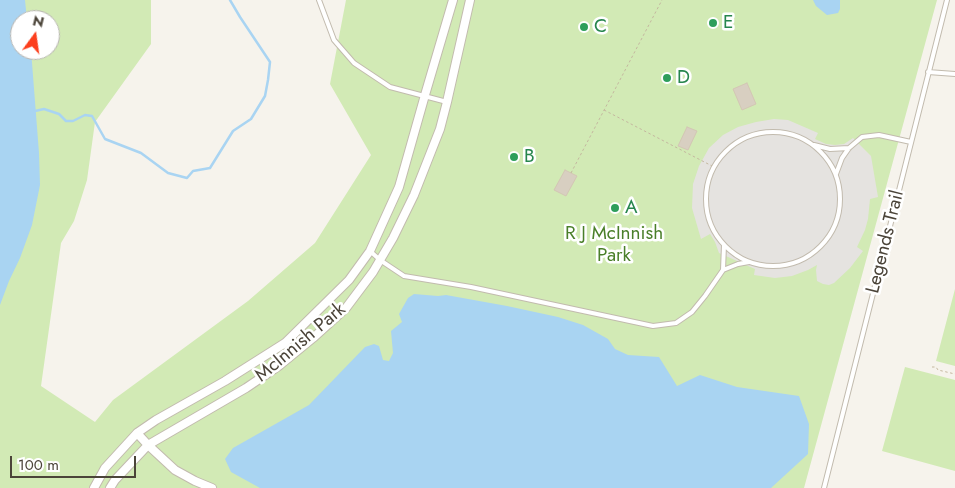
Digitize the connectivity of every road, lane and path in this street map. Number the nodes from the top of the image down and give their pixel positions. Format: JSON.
{"nodes":[{"id":1,"x":319,"y":0,"type":"edge"},
{"id":2,"x":453,"y":0,"type":"edge"},
{"id":3,"x":470,"y":0,"type":"edge"},
{"id":4,"x":662,"y":0,"type":"edge"},
{"id":5,"x":947,"y":0,"type":"edge"},
{"id":6,"x":928,"y":72,"type":"junction"},
{"id":7,"x":955,"y":74,"type":"edge"},
{"id":8,"x":425,"y":96,"type":"junction"},
{"id":9,"x":447,"y":102,"type":"junction"},
{"id":10,"x":604,"y":110,"type":"junction"},
{"id":11,"x":911,"y":142,"type":"junction"},
{"id":12,"x":812,"y":144,"type":"junction"},
{"id":13,"x":848,"y":148,"type":"junction"},
{"id":14,"x":714,"y":167,"type":"junction"},
{"id":15,"x":571,"y":173,"type":"dead end"},
{"id":16,"x":836,"y":174,"type":"junction"},
{"id":17,"x":724,"y":245,"type":"junction"},
{"id":18,"x":370,"y":251,"type":"junction"},
{"id":19,"x":380,"y":260,"type":"junction"},
{"id":20,"x":749,"y":262,"type":"junction"},
{"id":21,"x":723,"y":270,"type":"junction"},
{"id":22,"x":932,"y":368,"type":"dead end"},
{"id":23,"x":955,"y":374,"type":"edge"},
{"id":24,"x":138,"y":433,"type":"junction"},
{"id":25,"x":148,"y":445,"type":"junction"},
{"id":26,"x":824,"y":486,"type":"edge"},
{"id":27,"x":94,"y":488,"type":"edge"},
{"id":28,"x":110,"y":488,"type":"edge"},
{"id":29,"x":212,"y":488,"type":"edge"}],
"edges":[{"from":1,"to":8,"type":"lane"},
{"from":2,"to":8,"type":"street","name":"McInnish Park"},
{"from":3,"to":9,"type":"street","name":"McInnish Park"},
{"from":4,"to":10,"type":"path"},
{"from":5,"to":6,"type":"lane","name":"Legends Trail"},
{"from":6,"to":7,"type":"lane"},
{"from":6,"to":11,"type":"lane","name":"Legends Trail"},
{"from":8,"to":9,"type":"lane"},
{"from":8,"to":18,"type":"street","name":"McInnish Park"},
{"from":9,"to":19,"type":"street","name":"McInnish Park"},
{"from":10,"to":14,"type":"path"},
{"from":10,"to":15,"type":"path"},
{"from":11,"to":13,"type":"lane"},
{"from":11,"to":26,"type":"lane","name":"Legends Trail"},
{"from":12,"to":13,"type":"lane"},
{"from":12,"to":14,"type":"lane"},
{"from":12,"to":16,"type":"lane"},
{"from":13,"to":16,"type":"lane"},
{"from":14,"to":17,"type":"lane"},
{"from":16,"to":20,"type":"lane"},
{"from":17,"to":20,"type":"lane"},
{"from":17,"to":21,"type":"lane"},
{"from":18,"to":19,"type":"lane"},
{"from":18,"to":24,"type":"street","name":"McInnish Park"},
{"from":19,"to":21,"type":"lane"},
{"from":19,"to":25,"type":"street","name":"McInnish Park"},
{"from":20,"to":21,"type":"lane"},
{"from":22,"to":23,"type":"path"},
{"from":24,"to":25,"type":"street"},
{"from":24,"to":27,"type":"street","name":"McInnish Park"},
{"from":25,"to":28,"type":"street","name":"McInnish Park"},
{"from":25,"to":29,"type":"street"}]}
